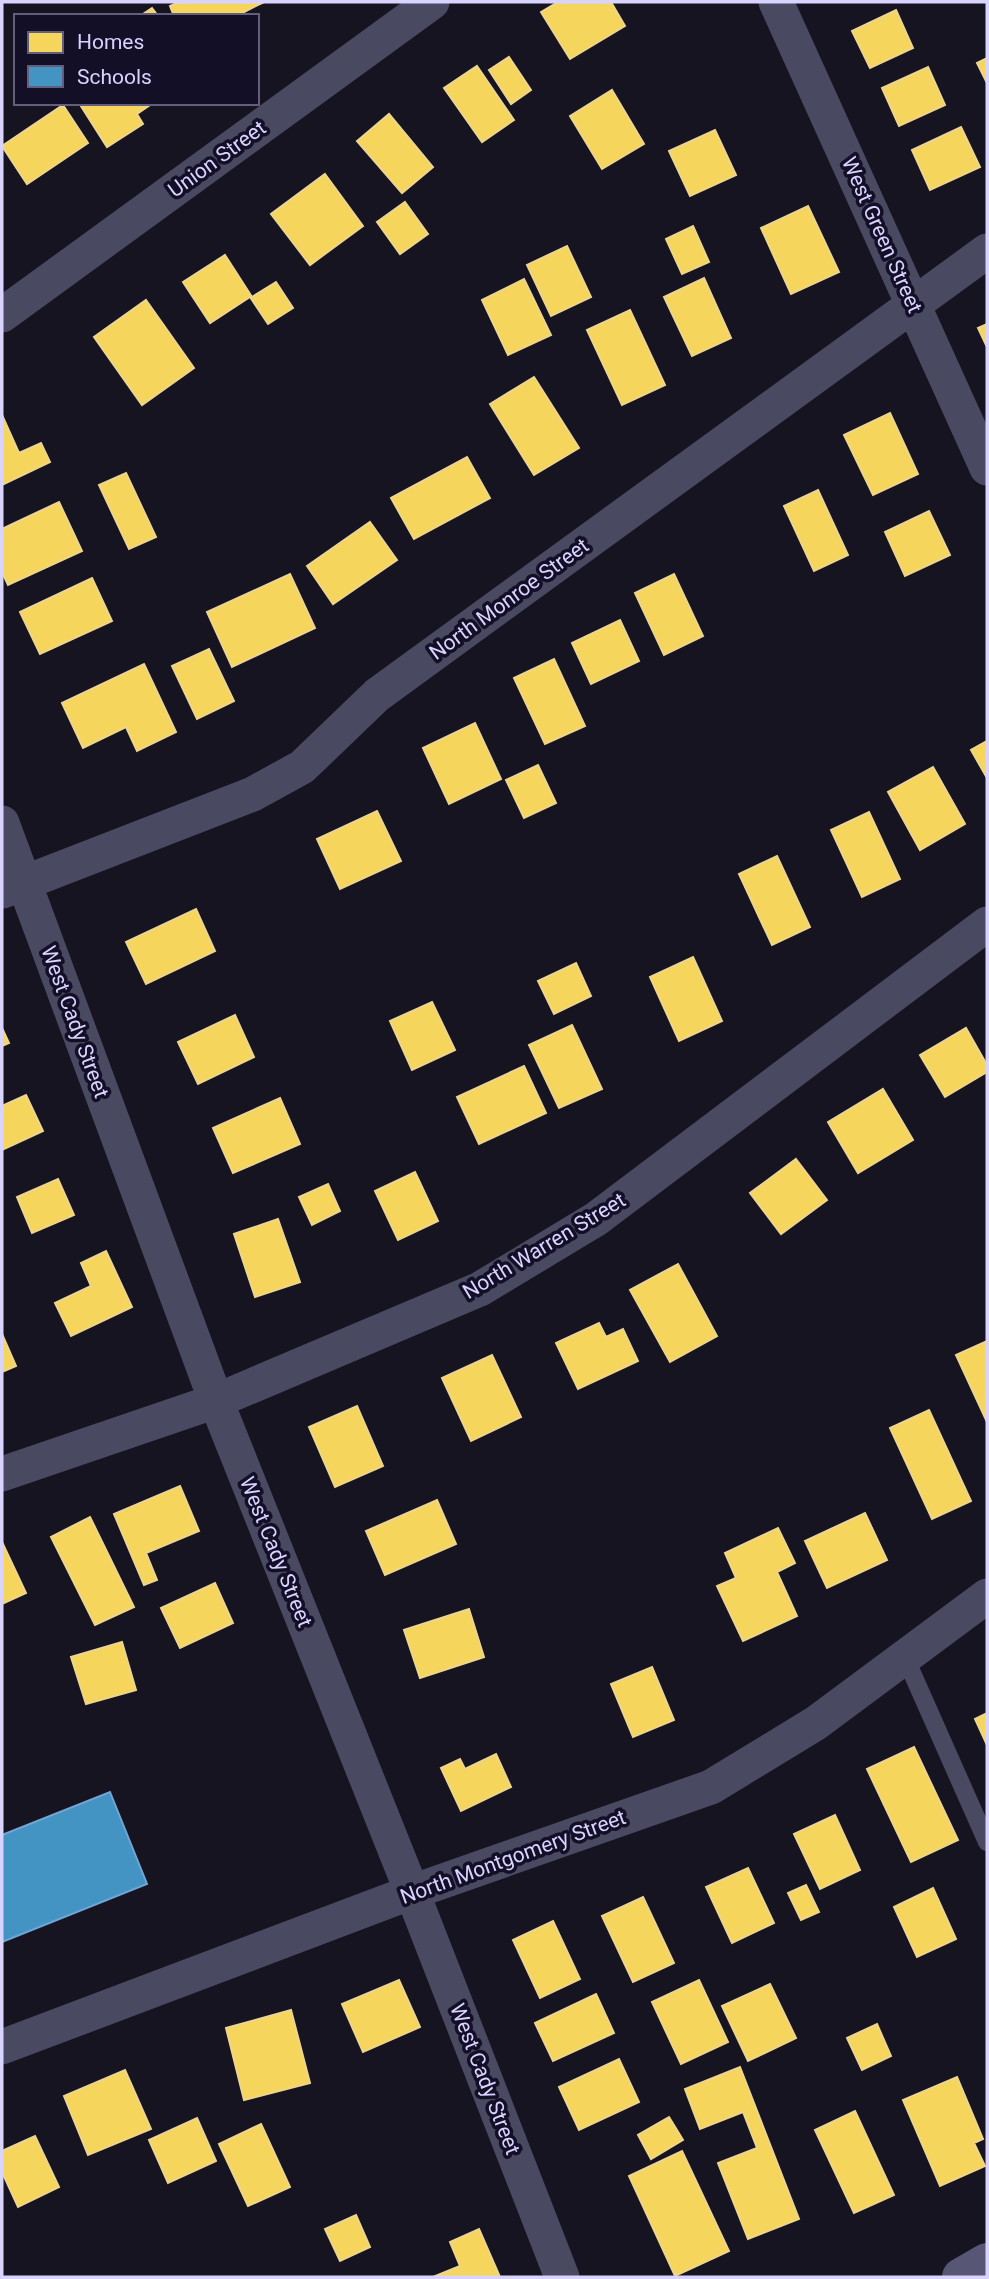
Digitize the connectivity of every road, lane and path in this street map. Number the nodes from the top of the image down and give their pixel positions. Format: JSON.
{"nodes":[{"id":1,"x":432,"y":2,"type":"edge"},
{"id":2,"x":776,"y":2,"type":"edge"},
{"id":3,"x":987,"y":251,"type":"edge"},
{"id":4,"x":914,"y":305,"type":"junction"},
{"id":5,"x":2,"y":316,"type":"edge"},
{"id":6,"x":987,"y":468,"type":"edge"},
{"id":7,"x":2,"y":823,"type":"edge"},
{"id":8,"x":13,"y":888,"type":"edge"},
{"id":9,"x":987,"y":923,"type":"edge"},
{"id":10,"x":216,"y":1401,"type":"junction"},
{"id":11,"x":2,"y":1474,"type":"edge"},
{"id":12,"x":987,"y":1596,"type":"edge"},
{"id":13,"x":905,"y":1657,"type":"junction"},
{"id":14,"x":987,"y":1842,"type":"edge"},
{"id":15,"x":412,"y":1892,"type":"junction"},
{"id":16,"x":2,"y":2047,"type":"edge"},
{"id":17,"x":987,"y":2262,"type":"edge"},
{"id":18,"x":562,"y":2277,"type":"edge"},
{"id":19,"x":961,"y":2277,"type":"edge"}],
"edges":[{"from":1,"to":5,"type":"street","name":"Union Street"},
{"from":2,"to":4,"type":"street","name":"West Green Street"},
{"from":3,"to":4,"type":"street","name":"North Monroe Street"},
{"from":4,"to":6,"type":"street","name":"West Green Street"},
{"from":4,"to":8,"type":"street","name":"North Monroe Street"},
{"from":7,"to":8,"type":"street","name":"West Cady Street"},
{"from":8,"to":10,"type":"street","name":"West Cady Street"},
{"from":9,"to":10,"type":"street","name":"North Warren Street"},
{"from":10,"to":11,"type":"street","name":"North Warren Street"},
{"from":10,"to":15,"type":"street","name":"West Cady Street"},
{"from":12,"to":13,"type":"street","name":"North Montgomery Street"},
{"from":13,"to":14,"type":"lane"},
{"from":13,"to":15,"type":"street","name":"North Montgomery Street"},
{"from":15,"to":16,"type":"street","name":"North Montgomery Street"},
{"from":15,"to":18,"type":"street","name":"West Cady Street"},
{"from":17,"to":19,"type":"main road"}]}
